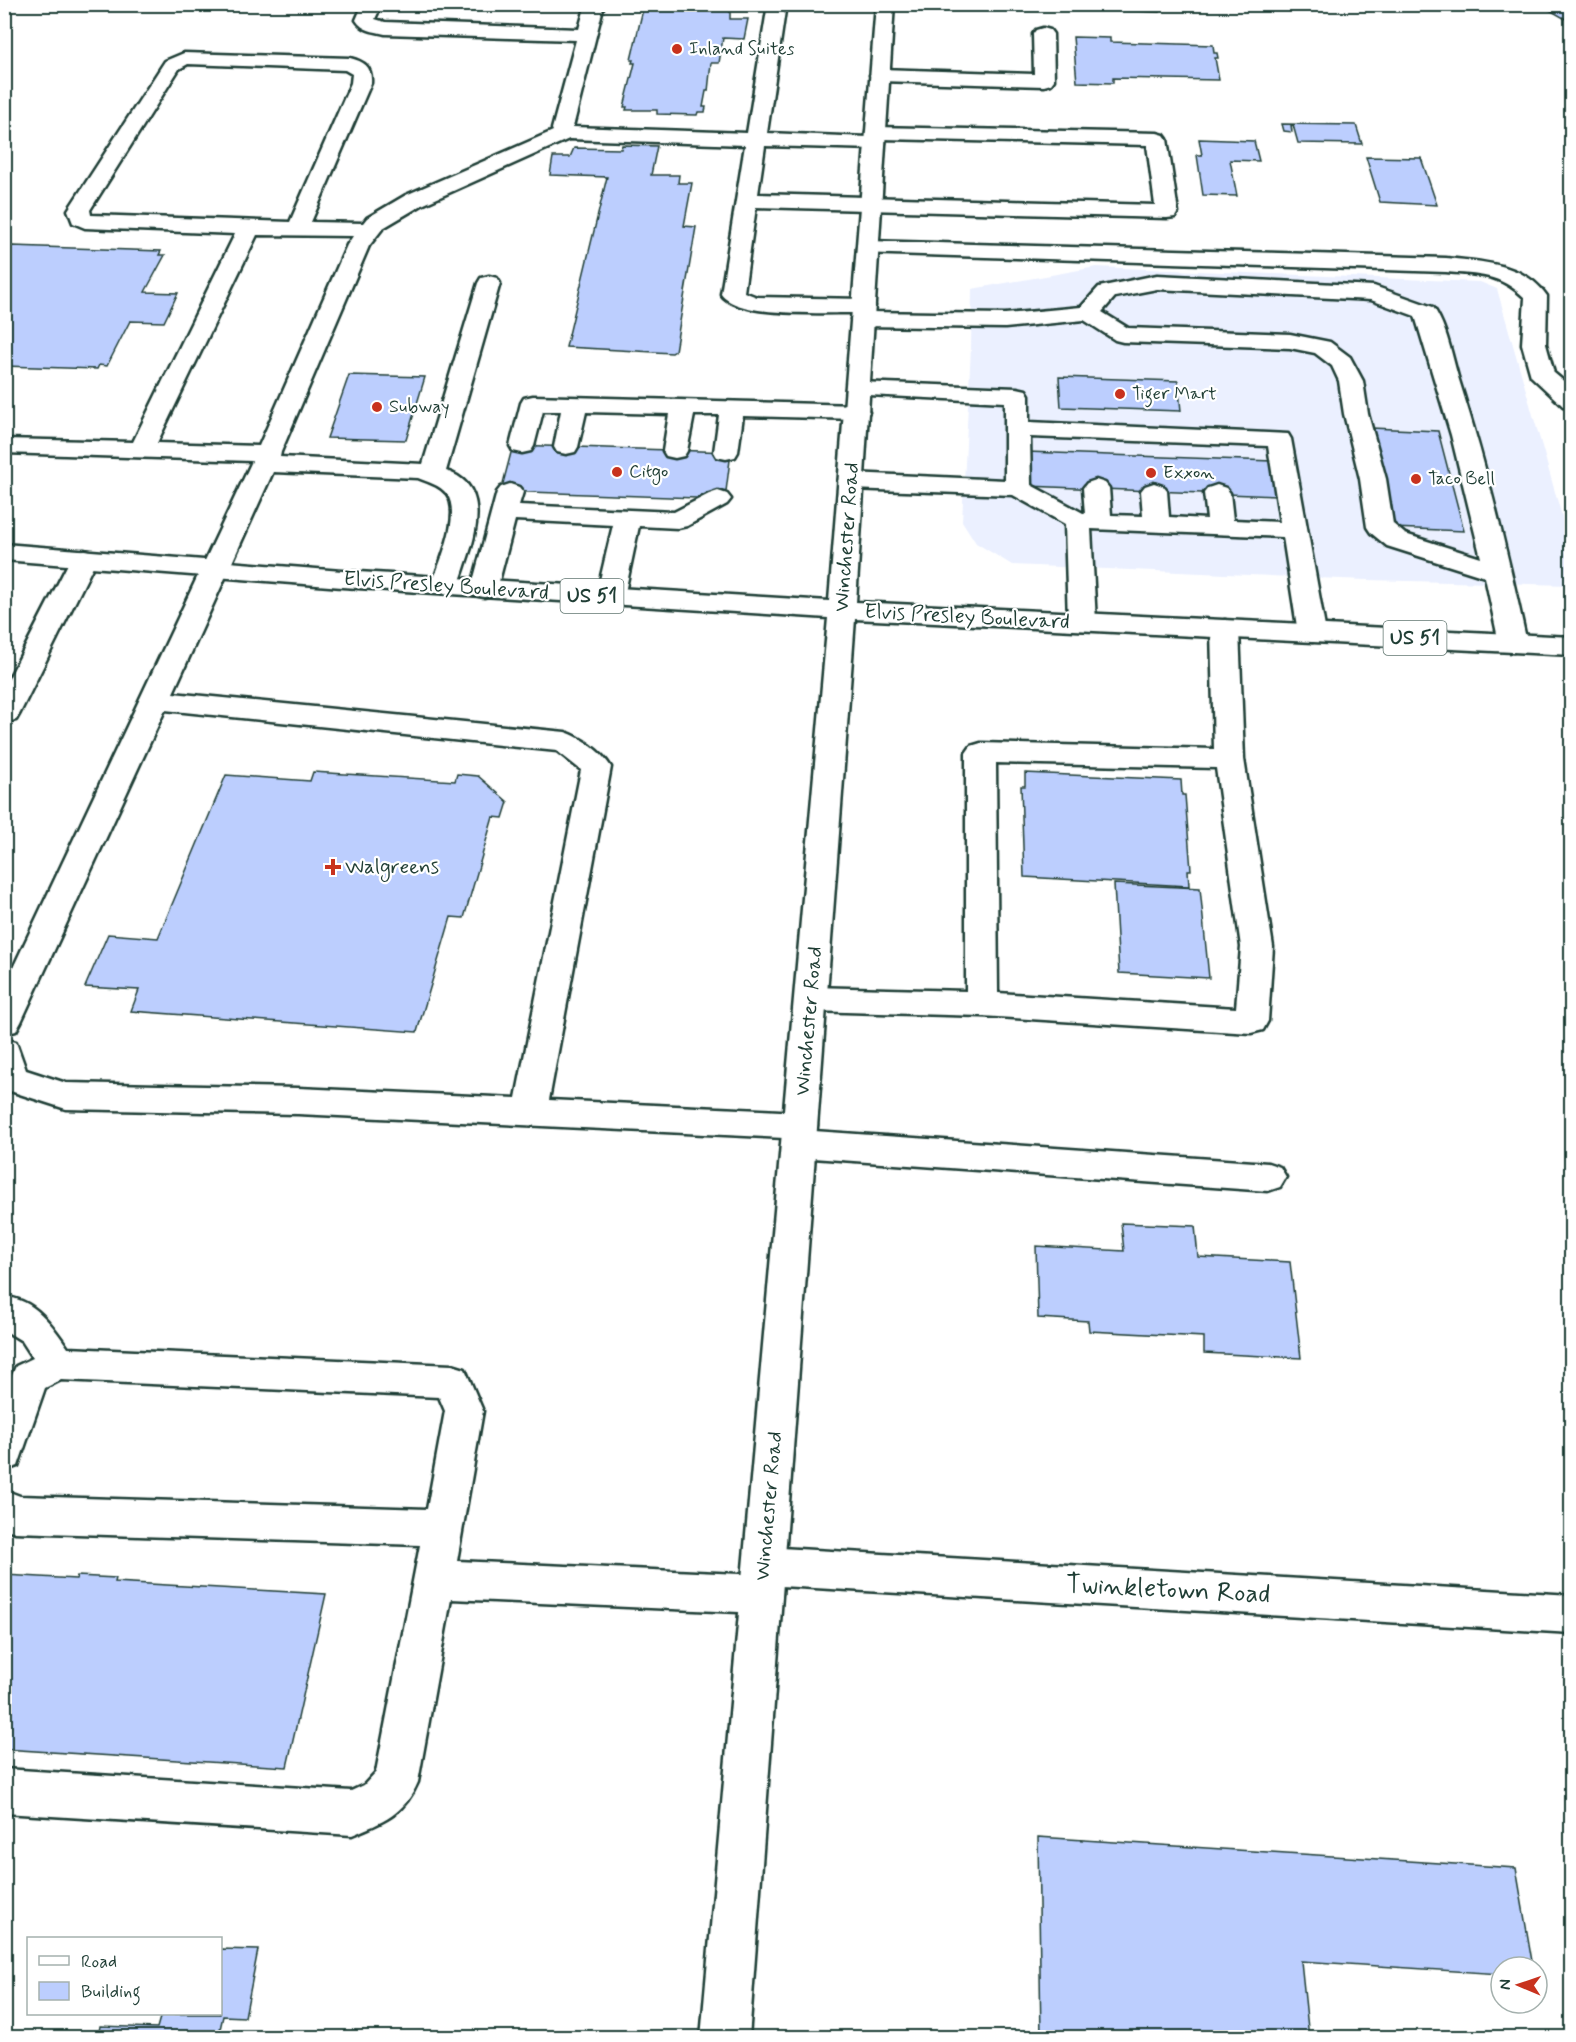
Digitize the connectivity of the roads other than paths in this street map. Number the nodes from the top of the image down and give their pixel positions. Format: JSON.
{"nodes":[{"id":1,"x":373,"y":4,"type":"edge"},
{"id":2,"x":595,"y":4,"type":"edge"},
{"id":3,"x":777,"y":4,"type":"edge"},
{"id":4,"x":885,"y":4,"type":"edge"},
{"id":5,"x":1043,"y":34,"type":"dead end"},
{"id":6,"x":587,"y":35,"type":"junction"},
{"id":7,"x":880,"y":75,"type":"junction"},
{"id":8,"x":566,"y":134,"type":"junction"},
{"id":9,"x":876,"y":138,"type":"junction"},
{"id":10,"x":756,"y":139,"type":"junction"},
{"id":11,"x":747,"y":200,"type":"junction"},
{"id":12,"x":871,"y":205,"type":"junction"},
{"id":13,"x":249,"y":228,"type":"junction"},
{"id":14,"x":298,"y":228,"type":"junction"},
{"id":15,"x":369,"y":230,"type":"junction"},
{"id":16,"x":868,"y":248,"type":"junction"},
{"id":17,"x":489,"y":283,"type":"dead end"},
{"id":18,"x":864,"y":312,"type":"junction"},
{"id":19,"x":1088,"y":313,"type":"junction"},
{"id":20,"x":857,"y":400,"type":"junction"},
{"id":21,"x":1572,"y":401,"type":"edge"},
{"id":22,"x":575,"y":404,"type":"junction"},
{"id":23,"x":682,"y":407,"type":"junction"},
{"id":24,"x":732,"y":408,"type":"junction"},
{"id":25,"x":1017,"y":429,"type":"junction"},
{"id":26,"x":4,"y":446,"type":"edge"},
{"id":27,"x":522,"y":446,"type":"dead end"},
{"id":28,"x":566,"y":447,"type":"dead end"},
{"id":29,"x":142,"y":449,"type":"junction"},
{"id":30,"x":675,"y":451,"type":"dead end"},
{"id":31,"x":726,"y":452,"type":"dead end"},
{"id":32,"x":268,"y":459,"type":"junction"},
{"id":33,"x":433,"y":473,"type":"junction"},
{"id":34,"x":851,"y":481,"type":"junction"},
{"id":35,"x":1018,"y":488,"type":"junction"},
{"id":36,"x":1096,"y":488,"type":"dead end"},
{"id":37,"x":1154,"y":491,"type":"dead end"},
{"id":38,"x":1217,"y":493,"type":"dead end"},
{"id":39,"x":718,"y":499,"type":"dead end"},
{"id":40,"x":628,"y":518,"type":"junction"},
{"id":41,"x":1088,"y":521,"type":"junction"},
{"id":42,"x":1157,"y":524,"type":"junction"},
{"id":43,"x":1221,"y":526,"type":"junction"},
{"id":44,"x":1294,"y":530,"type":"junction"},
{"id":45,"x":4,"y":552,"type":"edge"},
{"id":46,"x":84,"y":558,"type":"junction"},
{"id":47,"x":218,"y":568,"type":"junction"},
{"id":48,"x":1498,"y":572,"type":"junction"},
{"id":49,"x":445,"y":585,"type":"junction"},
{"id":50,"x":484,"y":589,"type":"junction"},
{"id":51,"x":610,"y":597,"type":"junction"},
{"id":52,"x":842,"y":611,"type":"junction"},
{"id":53,"x":1082,"y":622,"type":"junction"},
{"id":54,"x":1225,"y":629,"type":"junction"},
{"id":55,"x":1312,"y":633,"type":"junction"},
{"id":56,"x":1513,"y":643,"type":"junction"},
{"id":57,"x":1572,"y":646,"type":"edge"},
{"id":58,"x":156,"y":700,"type":"junction"},
{"id":59,"x":5,"y":714,"type":"edge"},
{"id":60,"x":1229,"y":759,"type":"junction"},
{"id":61,"x":811,"y":999,"type":"junction"},
{"id":62,"x":982,"y":1004,"type":"junction"},
{"id":63,"x":4,"y":1022,"type":"edge"},
{"id":64,"x":4,"y":1051,"type":"edge"},
{"id":65,"x":530,"y":1112,"type":"junction"},
{"id":66,"x":799,"y":1134,"type":"junction"},
{"id":67,"x":1268,"y":1177,"type":"dead end"},
{"id":68,"x":4,"y":1313,"type":"edge"},
{"id":69,"x":58,"y":1364,"type":"junction"},
{"id":70,"x":4,"y":1454,"type":"edge"},
{"id":71,"x":4,"y":1508,"type":"edge"},
{"id":72,"x":442,"y":1528,"type":"junction"},
{"id":73,"x":434,"y":1579,"type":"junction"},
{"id":74,"x":763,"y":1580,"type":"junction"},
{"id":75,"x":1572,"y":1614,"type":"edge"},
{"id":76,"x":4,"y":1791,"type":"edge"},
{"id":77,"x":725,"y":2037,"type":"edge"}],
"edges":[{"from":1,"to":6,"type":"main road"},
{"from":2,"to":6,"type":"main road"},
{"from":3,"to":10,"type":"main road"},
{"from":4,"to":7,"type":"main road","name":"Winchester Road"},
{"from":5,"to":7,"type":"main road"},
{"from":6,"to":8,"type":"main road"},
{"from":7,"to":9,"type":"main road","name":"Winchester Road"},
{"from":8,"to":10,"type":"main road"},
{"from":8,"to":15,"type":"main road"},
{"from":9,"to":10,"type":"main road"},
{"from":9,"to":12,"type":"main road","name":"Winchester Road"},
{"from":9,"to":12,"type":"main road"},
{"from":10,"to":11,"type":"main road"},
{"from":11,"to":12,"type":"main road"},
{"from":11,"to":18,"type":"main road"},
{"from":12,"to":16,"type":"main road","name":"Winchester Road"},
{"from":13,"to":14,"type":"main road"},
{"from":13,"to":14,"type":"main road"},
{"from":13,"to":29,"type":"main road"},
{"from":14,"to":15,"type":"main road"},
{"from":15,"to":32,"type":"main road"},
{"from":16,"to":18,"type":"main road","name":"Winchester Road"},
{"from":16,"to":21,"type":"main road"},
{"from":17,"to":33,"type":"main road"},
{"from":18,"to":19,"type":"main road"},
{"from":18,"to":20,"type":"main road","name":"Winchester Road"},
{"from":19,"to":48,"type":"main road"},
{"from":19,"to":48,"type":"main road"},
{"from":20,"to":24,"type":"main road"},
{"from":20,"to":25,"type":"main road"},
{"from":20,"to":34,"type":"main road","name":"Winchester Road"},
{"from":22,"to":23,"type":"main road"},
{"from":22,"to":27,"type":"main road"},
{"from":22,"to":28,"type":"main road"},
{"from":23,"to":24,"type":"main road"},
{"from":23,"to":30,"type":"main road"},
{"from":24,"to":31,"type":"main road"},
{"from":25,"to":35,"type":"main road"},
{"from":25,"to":44,"type":"main road"},
{"from":26,"to":29,"type":"main road"},
{"from":29,"to":32,"type":"main road"},
{"from":32,"to":33,"type":"main road"},
{"from":32,"to":47,"type":"main road"},
{"from":33,"to":49,"type":"main road"},
{"from":34,"to":35,"type":"main road"},
{"from":34,"to":52,"type":"main road","name":"Winchester Road"},
{"from":35,"to":41,"type":"main road"},
{"from":36,"to":41,"type":"main road"},
{"from":37,"to":42,"type":"main road"},
{"from":38,"to":43,"type":"main road"},
{"from":39,"to":40,"type":"main road"},
{"from":40,"to":50,"type":"main road"},
{"from":40,"to":51,"type":"main road"},
{"from":41,"to":42,"type":"main road"},
{"from":41,"to":53,"type":"main road"},
{"from":42,"to":43,"type":"main road"},
{"from":43,"to":44,"type":"main road"},
{"from":44,"to":55,"type":"main road"},
{"from":45,"to":46,"type":"main road","name":"Elvis Presley Boulevard","number":"US 51"},
{"from":46,"to":47,"type":"main road","name":"Elvis Presley Boulevard","number":"US 51"},
{"from":46,"to":59,"type":"main road"},
{"from":47,"to":49,"type":"main road","name":"Elvis Presley Boulevard","number":"US 51"},
{"from":47,"to":58,"type":"main road"},
{"from":48,"to":56,"type":"main road"},
{"from":49,"to":50,"type":"main road","name":"Elvis Presley Boulevard","number":"US 51"},
{"from":50,"to":51,"type":"main road","name":"Elvis Presley Boulevard","number":"US 51"},
{"from":51,"to":52,"type":"main road","name":"Elvis Presley Boulevard","number":"US 51"},
{"from":52,"to":53,"type":"main road","name":"Elvis Presley Boulevard","number":"US 51"},
{"from":52,"to":61,"type":"main road","name":"Winchester Road"},
{"from":53,"to":54,"type":"main road","name":"Elvis Presley Boulevard","number":"US 51"},
{"from":54,"to":55,"type":"main road","name":"Elvis Presley Boulevard","number":"US 51"},
{"from":54,"to":60,"type":"main road"},
{"from":55,"to":56,"type":"main road","name":"Elvis Presley Boulevard","number":"US 51"},
{"from":56,"to":57,"type":"main road","name":"Elvis Presley Boulevard","number":"US 51"},
{"from":58,"to":63,"type":"main road"},
{"from":58,"to":65,"type":"main road"},
{"from":60,"to":62,"type":"main road"},
{"from":60,"to":62,"type":"main road"},
{"from":61,"to":62,"type":"main road"},
{"from":61,"to":66,"type":"main road","name":"Winchester Road"},
{"from":64,"to":65,"type":"main road"},
{"from":65,"to":66,"type":"main road"},
{"from":66,"to":67,"type":"main road"},
{"from":66,"to":74,"type":"main road","name":"Winchester Road"},
{"from":68,"to":69,"type":"main road"},
{"from":69,"to":70,"type":"main road"},
{"from":69,"to":72,"type":"main road"},
{"from":71,"to":72,"type":"main road"},
{"from":72,"to":73,"type":"main road"},
{"from":73,"to":74,"type":"main road","name":"Twinkletown Road"},
{"from":73,"to":76,"type":"main road"},
{"from":74,"to":75,"type":"main road","name":"Twinkletown Road"},
{"from":74,"to":77,"type":"main road","name":"Winchester Road"}]}
